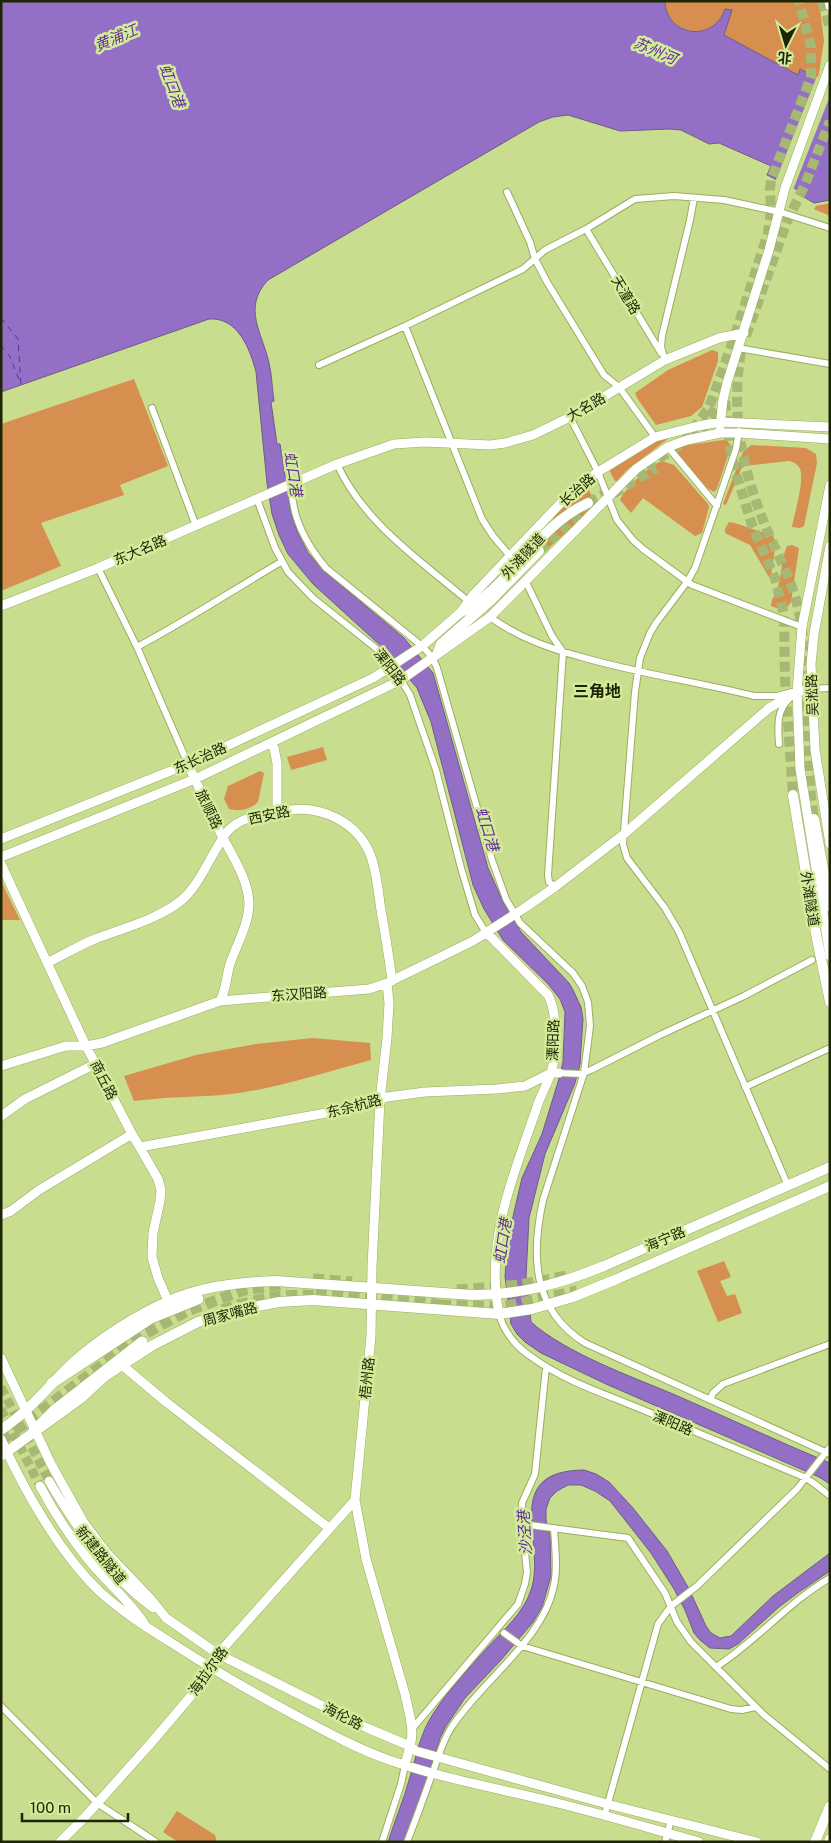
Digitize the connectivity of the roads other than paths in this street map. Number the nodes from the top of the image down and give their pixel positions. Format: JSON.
{"nodes":[{"id":1,"x":829,"y":1,"type":"edge"},
{"id":2,"x":830,"y":6,"type":"edge"},
{"id":3,"x":830,"y":65,"type":"edge"},
{"id":4,"x":507,"y":192,"type":"dead end"},
{"id":5,"x":694,"y":198,"type":"junction"},
{"id":6,"x":780,"y":212,"type":"junction"},
{"id":7,"x":830,"y":228,"type":"edge"},
{"id":8,"x":586,"y":229,"type":"junction"},
{"id":9,"x":535,"y":259,"type":"junction"},
{"id":10,"x":405,"y":326,"type":"junction"},
{"id":11,"x":744,"y":333,"type":"junction"},
{"id":12,"x":738,"y":348,"type":"junction"},
{"id":13,"x":665,"y":360,"type":"junction"},
{"id":14,"x":830,"y":364,"type":"edge"},
{"id":15,"x":319,"y":365,"type":"dead end"},
{"id":16,"x":619,"y":387,"type":"junction"},
{"id":17,"x":152,"y":408,"type":"dead end"},
{"id":18,"x":570,"y":417,"type":"junction"},
{"id":19,"x":720,"y":422,"type":"junction"},
{"id":20,"x":740,"y":422,"type":"junction"},
{"id":21,"x":830,"y":428,"type":"edge"},
{"id":22,"x":720,"y":433,"type":"junction"},
{"id":23,"x":739,"y":433,"type":"junction"},
{"id":24,"x":655,"y":438,"type":"junction"},
{"id":25,"x":830,"y":439,"type":"edge"},
{"id":26,"x":452,"y":443,"type":"junction"},
{"id":27,"x":668,"y":447,"type":"junction"},
{"id":28,"x":337,"y":464,"type":"junction"},
{"id":29,"x":598,"y":472,"type":"junction"},
{"id":30,"x":830,"y":485,"type":"edge"},
{"id":31,"x":285,"y":487,"type":"junction"},
{"id":32,"x":608,"y":498,"type":"junction"},
{"id":33,"x":257,"y":499,"type":"junction"},
{"id":34,"x":588,"y":503,"type":"tunnel mouth"},
{"id":35,"x":717,"y":506,"type":"junction"},
{"id":36,"x":196,"y":526,"type":"junction"},
{"id":37,"x":830,"y":546,"type":"edge"},
{"id":38,"x":540,"y":551,"type":"tunnel mouth"},
{"id":39,"x":510,"y":556,"type":"junction"},
{"id":40,"x":828,"y":561,"type":"edge"},
{"id":41,"x":281,"y":562,"type":"junction"},
{"id":42,"x":98,"y":568,"type":"junction"},
{"id":43,"x":526,"y":582,"type":"junction"},
{"id":44,"x":687,"y":582,"type":"junction"},
{"id":45,"x":468,"y":601,"type":"junction"},
{"id":46,"x":1,"y":606,"type":"edge"},
{"id":47,"x":461,"y":612,"type":"junction"},
{"id":48,"x":490,"y":617,"type":"junction"},
{"id":49,"x":802,"y":627,"type":"junction"},
{"id":50,"x":137,"y":647,"type":"junction"},
{"id":51,"x":419,"y":648,"type":"junction"},
{"id":52,"x":563,"y":652,"type":"junction"},
{"id":53,"x":432,"y":657,"type":"junction"},
{"id":54,"x":392,"y":666,"type":"junction"},
{"id":55,"x":416,"y":669,"type":"joint"},
{"id":56,"x":637,"y":672,"type":"junction"},
{"id":57,"x":403,"y":678,"type":"junction"},
{"id":58,"x":830,"y":688,"type":"edge"},
{"id":59,"x":811,"y":689,"type":"junction"},
{"id":60,"x":797,"y":692,"type":"junction"},
{"id":61,"x":273,"y":743,"type":"junction"},
{"id":62,"x":780,"y":744,"type":"dead end"},
{"id":63,"x":188,"y":764,"type":"junction"},
{"id":64,"x":195,"y":779,"type":"junction"},
{"id":65,"x":793,"y":795,"type":"tunnel mouth"},
{"id":66,"x":277,"y":812,"type":"junction"},
{"id":67,"x":814,"y":819,"type":"tunnel mouth"},
{"id":68,"x":624,"y":834,"type":"junction"},
{"id":69,"x":222,"y":837,"type":"junction"},
{"id":70,"x":1,"y":839,"type":"edge"},
{"id":71,"x":830,"y":844,"type":"edge"},
{"id":72,"x":1,"y":857,"type":"edge"},
{"id":73,"x":1,"y":864,"type":"edge"},
{"id":74,"x":555,"y":887,"type":"junction"},
{"id":75,"x":830,"y":907,"type":"edge"},
{"id":76,"x":513,"y":915,"type":"junction"},
{"id":77,"x":489,"y":929,"type":"junction"},
{"id":78,"x":830,"y":956,"type":"edge"},
{"id":79,"x":812,"y":960,"type":"dead end"},
{"id":80,"x":48,"y":963,"type":"junction"},
{"id":81,"x":390,"y":982,"type":"junction"},
{"id":82,"x":220,"y":1001,"type":"junction"},
{"id":83,"x":830,"y":1002,"type":"edge"},
{"id":84,"x":712,"y":1010,"type":"junction"},
{"id":85,"x":86,"y":1046,"type":"junction"},
{"id":86,"x":830,"y":1048,"type":"edge"},
{"id":87,"x":95,"y":1064,"type":"junction"},
{"id":88,"x":1,"y":1066,"type":"edge"},
{"id":89,"x":559,"y":1073,"type":"junction"},
{"id":90,"x":581,"y":1074,"type":"junction"},
{"id":91,"x":745,"y":1087,"type":"junction"},
{"id":92,"x":380,"y":1100,"type":"junction"},
{"id":93,"x":1,"y":1116,"type":"edge"},
{"id":94,"x":132,"y":1134,"type":"junction"},
{"id":95,"x":140,"y":1147,"type":"junction"},
{"id":96,"x":830,"y":1160,"type":"edge"},
{"id":97,"x":830,"y":1167,"type":"edge"},
{"id":98,"x":812,"y":1175,"type":"junction"},
{"id":99,"x":788,"y":1186,"type":"junction"},
{"id":100,"x":830,"y":1186,"type":"edge"},
{"id":101,"x":1,"y":1215,"type":"edge"},
{"id":102,"x":373,"y":1287,"type":"junction"},
{"id":103,"x":542,"y":1287,"type":"junction"},
{"id":104,"x":499,"y":1295,"type":"junction"},
{"id":105,"x":198,"y":1299,"type":"dead end"},
{"id":106,"x":168,"y":1301,"type":"junction"},
{"id":107,"x":372,"y":1305,"type":"junction"},
{"id":108,"x":547,"y":1305,"type":"junction"},
{"id":109,"x":502,"y":1313,"type":"junction"},
{"id":110,"x":142,"y":1342,"type":"dead end"},
{"id":111,"x":830,"y":1344,"type":"edge"},
{"id":112,"x":1,"y":1358,"type":"edge"},
{"id":113,"x":123,"y":1366,"type":"junction"},
{"id":114,"x":546,"y":1367,"type":"junction"},
{"id":115,"x":52,"y":1383,"type":"junction"},
{"id":116,"x":710,"y":1400,"type":"junction"},
{"id":117,"x":26,"y":1411,"type":"junction"},
{"id":118,"x":1,"y":1430,"type":"tunnel mouth"},
{"id":119,"x":34,"y":1430,"type":"junction"},
{"id":120,"x":1,"y":1439,"type":"edge"},
{"id":121,"x":826,"y":1453,"type":"edge"},
{"id":122,"x":4,"y":1454,"type":"edge"},
{"id":123,"x":807,"y":1476,"type":"junction"},
{"id":124,"x":49,"y":1481,"type":"tunnel mouth"},
{"id":125,"x":40,"y":1486,"type":"tunnel mouth"},
{"id":126,"x":830,"y":1496,"type":"edge"},
{"id":127,"x":355,"y":1500,"type":"junction"},
{"id":128,"x":526,"y":1525,"type":"junction"},
{"id":129,"x":329,"y":1528,"type":"junction"},
{"id":130,"x":550,"y":1528,"type":"junction"},
{"id":131,"x":830,"y":1578,"type":"edge"},
{"id":132,"x":671,"y":1606,"type":"junction"},
{"id":133,"x":166,"y":1618,"type":"junction"},
{"id":134,"x":146,"y":1626,"type":"junction"},
{"id":135,"x":504,"y":1633,"type":"dead end"},
{"id":136,"x":520,"y":1645,"type":"junction"},
{"id":137,"x":218,"y":1654,"type":"junction"},
{"id":138,"x":208,"y":1666,"type":"junction"},
{"id":139,"x":716,"y":1667,"type":"junction"},
{"id":140,"x":642,"y":1683,"type":"junction"},
{"id":141,"x":1,"y":1706,"type":"edge"},
{"id":142,"x":755,"y":1707,"type":"junction"},
{"id":143,"x":411,"y":1730,"type":"junction"},
{"id":144,"x":413,"y":1748,"type":"junction"},
{"id":145,"x":436,"y":1756,"type":"junction"},
{"id":146,"x":409,"y":1766,"type":"junction"},
{"id":147,"x":830,"y":1769,"type":"edge"},
{"id":148,"x":430,"y":1772,"type":"junction"},
{"id":149,"x":97,"y":1803,"type":"junction"},
{"id":150,"x":607,"y":1804,"type":"junction"},
{"id":151,"x":830,"y":1806,"type":"edge"},
{"id":152,"x":605,"y":1814,"type":"junction"},
{"id":153,"x":671,"y":1820,"type":"junction"},
{"id":154,"x":666,"y":1837,"type":"edge"},
{"id":155,"x":60,"y":1842,"type":"edge"},
{"id":156,"x":156,"y":1842,"type":"edge"},
{"id":157,"x":382,"y":1842,"type":"edge"},
{"id":158,"x":407,"y":1842,"type":"edge"},
{"id":159,"x":699,"y":1842,"type":"edge"},
{"id":160,"x":757,"y":1842,"type":"edge"},
{"id":161,"x":815,"y":1842,"type":"edge"}],
"edges":[{"from":1,"to":2,"type":"main road"},
{"from":3,"to":6,"type":"main road"},
{"from":4,"to":9,"type":"street"},
{"from":5,"to":6,"type":"street"},
{"from":5,"to":8,"type":"street"},
{"from":5,"to":13,"type":"street"},
{"from":6,"to":7,"type":"street"},
{"from":6,"to":11,"type":"main road"},
{"from":8,"to":9,"type":"street"},
{"from":8,"to":13,"type":"street","name":"天潼路"},
{"from":9,"to":10,"type":"street"},
{"from":9,"to":16,"type":"street"},
{"from":10,"to":15,"type":"street"},
{"from":10,"to":26,"type":"street"},
{"from":11,"to":12,"type":"main road"},
{"from":11,"to":13,"type":"main road","name":"大名路"},
{"from":12,"to":14,"type":"street"},
{"from":12,"to":19,"type":"main road"},
{"from":13,"to":16,"type":"main road","name":"大名路"},
{"from":16,"to":18,"type":"main road","name":"大名路"},
{"from":16,"to":24,"type":"street"},
{"from":17,"to":36,"type":"street"},
{"from":18,"to":26,"type":"main road","name":"大名路"},
{"from":18,"to":29,"type":"street"},
{"from":19,"to":20,"type":"main road"},
{"from":19,"to":22,"type":"main road"},
{"from":19,"to":24,"type":"main road","name":"长治路"},
{"from":20,"to":21,"type":"main road"},
{"from":20,"to":23,"type":"street"},
{"from":22,"to":23,"type":"main road"},
{"from":22,"to":27,"type":"main road","name":"长治路"},
{"from":23,"to":25,"type":"main road"},
{"from":23,"to":35,"type":"street"},
{"from":24,"to":29,"type":"main road","name":"长治路"},
{"from":26,"to":28,"type":"main road","name":"大名路"},
{"from":26,"to":39,"type":"street"},
{"from":27,"to":32,"type":"main road","name":"长治路"},
{"from":27,"to":35,"type":"street"},
{"from":28,"to":31,"type":"main road","name":"大名路"},
{"from":28,"to":45,"type":"street"},
{"from":29,"to":32,"type":"street"},
{"from":29,"to":39,"type":"main road","name":"长治路"},
{"from":30,"to":49,"type":"main road","name":"吴淞路"},
{"from":31,"to":33,"type":"main road","name":"东大名路"},
{"from":31,"to":51,"type":"street"},
{"from":32,"to":43,"type":"main road","name":"长治路"},
{"from":32,"to":44,"type":"street"},
{"from":33,"to":36,"type":"main road","name":"东大名路"},
{"from":33,"to":41,"type":"street","name":"溧阳路"},
{"from":34,"to":47,"type":"main road","name":"外滩隧道"},
{"from":35,"to":44,"type":"street"},
{"from":36,"to":42,"type":"main road","name":"东大名路"},
{"from":37,"to":40,"type":"main road","name":"吴淞路"},
{"from":38,"to":53,"type":"main road","name":"外滩隧道"},
{"from":39,"to":45,"type":"main road","name":"长治路"},
{"from":40,"to":59,"type":"main road","name":"吴淞路"},
{"from":41,"to":50,"type":"street"},
{"from":41,"to":54,"type":"street","name":"溧阳路"},
{"from":42,"to":46,"type":"main road","name":"东大名路"},
{"from":42,"to":50,"type":"street","name":"旅顺路"},
{"from":43,"to":48,"type":"main road","name":"长治路"},
{"from":43,"to":52,"type":"street"},
{"from":44,"to":49,"type":"street"},
{"from":44,"to":56,"type":"street"},
{"from":45,"to":47,"type":"main road","name":"长治路"},
{"from":47,"to":51,"type":"main road","name":"长治路"},
{"from":48,"to":52,"type":"street"},
{"from":48,"to":53,"type":"main road","name":"长治路"},
{"from":49,"to":60,"type":"main road","name":"吴淞路"},
{"from":50,"to":63,"type":"street","name":"旅顺路"},
{"from":51,"to":53,"type":"street"},
{"from":51,"to":54,"type":"main road","name":"长治路"},
{"from":52,"to":56,"type":"street"},
{"from":52,"to":74,"type":"street"},
{"from":53,"to":55,"type":"main road","name":"长治路"},
{"from":53,"to":76,"type":"street"},
{"from":54,"to":57,"type":"street","name":"溧阳路"},
{"from":54,"to":63,"type":"main road","name":"东长治路"},
{"from":55,"to":57,"type":"main road","name":"东长治路"},
{"from":56,"to":60,"type":"street"},
{"from":56,"to":68,"type":"street"},
{"from":57,"to":61,"type":"main road","name":"东长治路"},
{"from":57,"to":77,"type":"street","name":"溧阳路"},
{"from":58,"to":59,"type":"street"},
{"from":59,"to":60,"type":"main road","name":"东汉阳路"},
{"from":59,"to":71,"type":"main road","name":"吴淞路"},
{"from":60,"to":62,"type":"street","name":"吴淞路"},
{"from":60,"to":68,"type":"main road","name":"东汉阳路"},
{"from":60,"to":78,"type":"main road","name":"吴淞路"},
{"from":61,"to":64,"type":"main road","name":"东长治路"},
{"from":61,"to":66,"type":"main road"},
{"from":63,"to":64,"type":"main road","name":"旅顺路"},
{"from":63,"to":70,"type":"main road","name":"东长治路"},
{"from":64,"to":69,"type":"main road","name":"旅顺路"},
{"from":64,"to":72,"type":"main road","name":"东长治路"},
{"from":65,"to":83,"type":"main road","name":"外滩隧道"},
{"from":66,"to":69,"type":"main road","name":"西安路"},
{"from":66,"to":81,"type":"main road","name":"西安路"},
{"from":67,"to":75,"type":"main road","name":"外滩隧道"},
{"from":68,"to":74,"type":"main road","name":"东汉阳路"},
{"from":68,"to":84,"type":"street"},
{"from":69,"to":80,"type":"main road","name":"西安路"},
{"from":69,"to":82,"type":"main road","name":"旅顺路"},
{"from":73,"to":80,"type":"main road","name":"商丘路"},
{"from":74,"to":76,"type":"main road","name":"东汉阳路"},
{"from":76,"to":77,"type":"main road","name":"东汉阳路"},
{"from":76,"to":90,"type":"street"},
{"from":77,"to":81,"type":"main road","name":"东汉阳路"},
{"from":77,"to":89,"type":"main road","name":"溧阳路"},
{"from":79,"to":84,"type":"street"},
{"from":80,"to":85,"type":"main road","name":"商丘路"},
{"from":81,"to":82,"type":"main road","name":"东汉阳路"},
{"from":81,"to":92,"type":"main road","name":"梧州路"},
{"from":82,"to":85,"type":"main road","name":"东汉阳路"},
{"from":84,"to":90,"type":"street"},
{"from":84,"to":91,"type":"street"},
{"from":85,"to":87,"type":"main road","name":"商丘路"},
{"from":85,"to":88,"type":"main road","name":"东汉阳路"},
{"from":86,"to":91,"type":"street"},
{"from":87,"to":93,"type":"main road"},
{"from":87,"to":94,"type":"main road","name":"商丘路"},
{"from":89,"to":90,"type":"street"},
{"from":89,"to":92,"type":"main road","name":"东余杭路"},
{"from":89,"to":104,"type":"main road","name":"溧阳路"},
{"from":90,"to":103,"type":"street"},
{"from":91,"to":99,"type":"street"},
{"from":92,"to":95,"type":"main road","name":"东余杭路"},
{"from":92,"to":102,"type":"main road","name":"梧州路"},
{"from":94,"to":95,"type":"main road","name":"商丘路"},
{"from":94,"to":101,"type":"main road"},
{"from":95,"to":106,"type":"main road","name":"商丘路"},
{"from":96,"to":98,"type":"main road"},
{"from":97,"to":98,"type":"main road","name":"海宁路"},
{"from":98,"to":99,"type":"main road","name":"海宁路"},
{"from":99,"to":103,"type":"main road","name":"海宁路"},
{"from":100,"to":108,"type":"main road","name":"海宁路"},
{"from":102,"to":104,"type":"main road","name":"周家嘴路"},
{"from":102,"to":106,"type":"main road","name":"周家嘴路"},
{"from":102,"to":107,"type":"main road","name":"梧州路"},
{"from":103,"to":104,"type":"main road","name":"海宁路"},
{"from":103,"to":108,"type":"street"},
{"from":104,"to":109,"type":"main road","name":"溧阳路"},
{"from":105,"to":115,"type":"highway"},
{"from":106,"to":115,"type":"main road","name":"周家嘴路"},
{"from":107,"to":109,"type":"main road","name":"周家嘴路"},
{"from":107,"to":113,"type":"main road","name":"周家嘴路"},
{"from":107,"to":127,"type":"main road","name":"梧州路"},
{"from":108,"to":109,"type":"main road","name":"海宁路"},
{"from":108,"to":116,"type":"street"},
{"from":109,"to":114,"type":"street","name":"溧阳路"},
{"from":110,"to":119,"type":"highway"},
{"from":111,"to":116,"type":"street"},
{"from":112,"to":117,"type":"main road","name":"海伦路"},
{"from":113,"to":119,"type":"main road","name":"周家嘴路"},
{"from":113,"to":129,"type":"main road"},
{"from":114,"to":123,"type":"street","name":"溧阳路"},
{"from":114,"to":128,"type":"street"},
{"from":115,"to":117,"type":"main road","name":"周家嘴路"},
{"from":116,"to":121,"type":"street"},
{"from":117,"to":118,"type":"main road","name":"周家嘴路"},
{"from":117,"to":119,"type":"main road","name":"海伦路"},
{"from":119,"to":122,"type":"main road","name":"周家嘴路"},
{"from":119,"to":133,"type":"main road","name":"海伦路"},
{"from":120,"to":122,"type":"main road","name":"海伦路"},
{"from":121,"to":123,"type":"street"},
{"from":122,"to":134,"type":"main road","name":"海伦路"},
{"from":123,"to":126,"type":"street","name":"溧阳路"},
{"from":123,"to":132,"type":"street"},
{"from":124,"to":133,"type":"main road","name":"新建路隧道"},
{"from":125,"to":134,"type":"main road","name":"新建路隧道"},
{"from":127,"to":129,"type":"main road","name":"海拉尔路"},
{"from":127,"to":143,"type":"main road","name":"梧州路"},
{"from":128,"to":130,"type":"street"},
{"from":128,"to":143,"type":"street"},
{"from":129,"to":137,"type":"main road","name":"海拉尔路"},
{"from":130,"to":132,"type":"street"},
{"from":130,"to":136,"type":"street"},
{"from":131,"to":139,"type":"street"},
{"from":132,"to":139,"type":"street"},
{"from":132,"to":140,"type":"street"},
{"from":133,"to":137,"type":"main road","name":"海伦路"},
{"from":134,"to":138,"type":"main road","name":"海伦路"},
{"from":135,"to":136,"type":"street"},
{"from":136,"to":140,"type":"street"},
{"from":136,"to":145,"type":"street"},
{"from":137,"to":138,"type":"main road","name":"海拉尔路"},
{"from":137,"to":144,"type":"main road","name":"海伦路"},
{"from":138,"to":146,"type":"main road","name":"海伦路"},
{"from":138,"to":149,"type":"main road","name":"海拉尔路"},
{"from":139,"to":142,"type":"street"},
{"from":140,"to":142,"type":"street"},
{"from":140,"to":150,"type":"street"},
{"from":141,"to":149,"type":"street"},
{"from":142,"to":147,"type":"street"},
{"from":143,"to":144,"type":"main road","name":"梧州路"},
{"from":144,"to":145,"type":"main road","name":"海伦路"},
{"from":144,"to":146,"type":"main road","name":"梧州路"},
{"from":145,"to":148,"type":"street"},
{"from":145,"to":150,"type":"main road","name":"海伦路"},
{"from":146,"to":148,"type":"main road","name":"海伦路"},
{"from":146,"to":157,"type":"street"},
{"from":148,"to":152,"type":"main road","name":"海伦路"},
{"from":148,"to":158,"type":"street"},
{"from":149,"to":155,"type":"main road","name":"海拉尔路"},
{"from":149,"to":156,"type":"street"},
{"from":150,"to":152,"type":"street"},
{"from":150,"to":153,"type":"main road","name":"海伦路"},
{"from":151,"to":161,"type":"main road"},
{"from":152,"to":154,"type":"main road","name":"海伦路"},
{"from":153,"to":154,"type":"street"},
{"from":153,"to":160,"type":"main road","name":"海伦路"},
{"from":154,"to":159,"type":"main road","name":"海伦路"}]}
